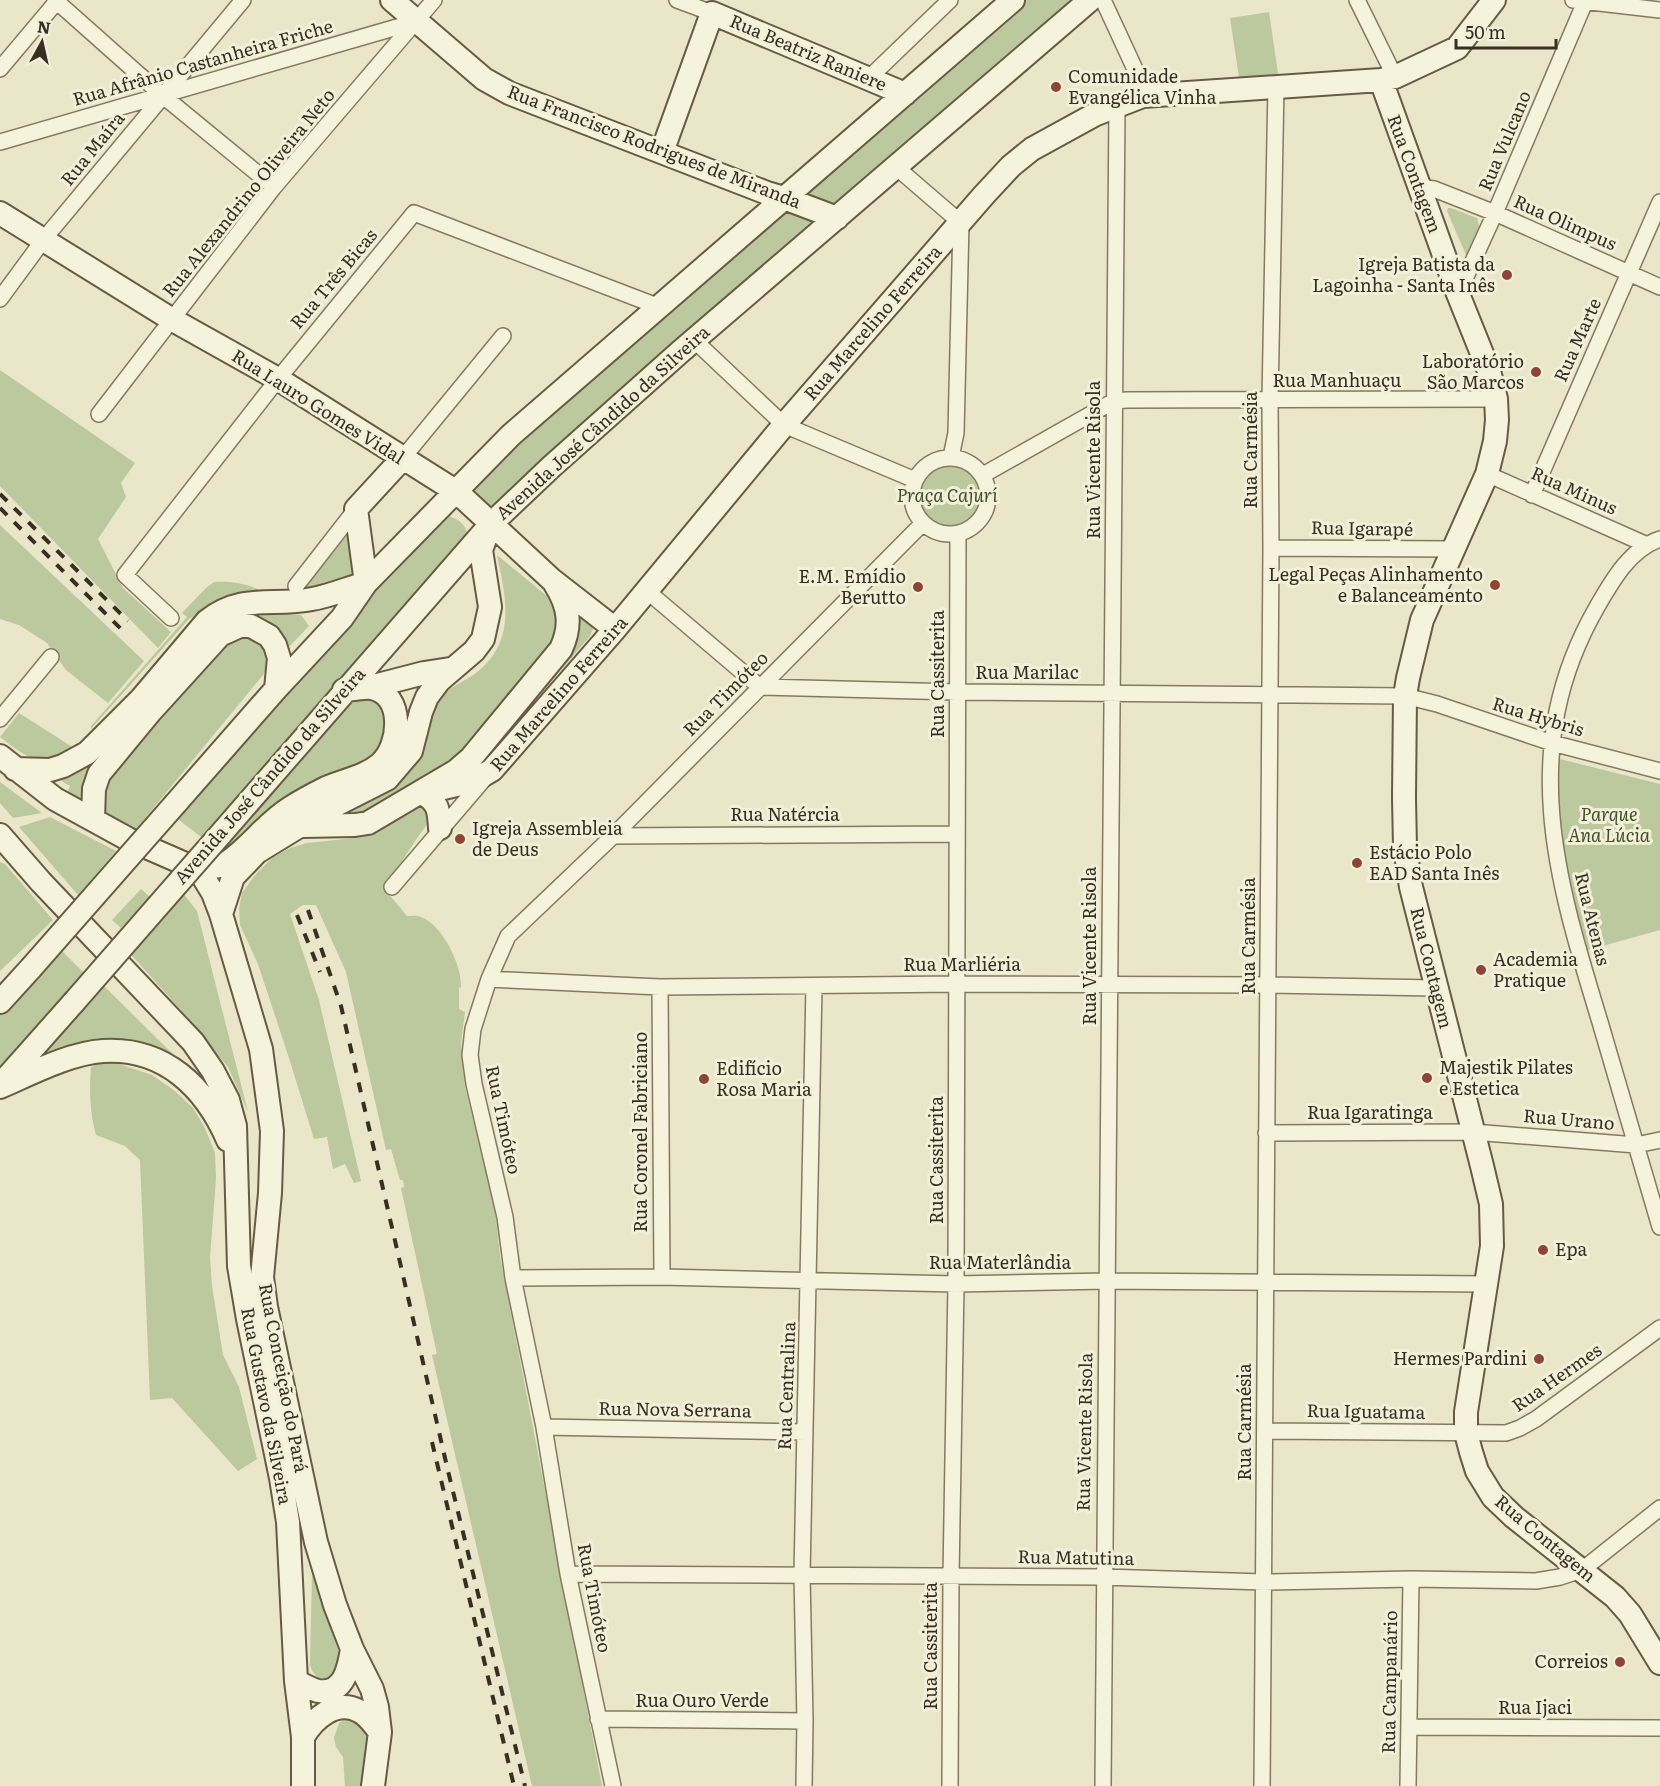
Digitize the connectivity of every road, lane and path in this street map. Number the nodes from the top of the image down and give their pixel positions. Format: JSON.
{"nodes":[{"id":1,"x":57,"y":0,"type":"edge"},
{"id":2,"x":243,"y":0,"type":"edge"},
{"id":3,"x":392,"y":0,"type":"edge"},
{"id":4,"x":434,"y":0,"type":"edge"},
{"id":5,"x":677,"y":0,"type":"edge"},
{"id":6,"x":950,"y":0,"type":"edge"},
{"id":7,"x":1013,"y":0,"type":"edge"},
{"id":8,"x":1090,"y":0,"type":"edge"},
{"id":9,"x":1103,"y":0,"type":"edge"},
{"id":10,"x":1357,"y":0,"type":"edge"},
{"id":11,"x":1494,"y":0,"type":"edge"},
{"id":12,"x":1579,"y":1,"type":"edge"},
{"id":13,"x":1660,"y":10,"type":"edge"},
{"id":14,"x":712,"y":13,"type":"junction"},
{"id":15,"x":418,"y":21,"type":"junction"},
{"id":16,"x":0,"y":69,"type":"edge"},
{"id":17,"x":869,"y":78,"type":"junction"},
{"id":18,"x":1388,"y":78,"type":"junction"},
{"id":19,"x":1276,"y":86,"type":"junction"},
{"id":20,"x":905,"y":94,"type":"junction"},
{"id":21,"x":162,"y":95,"type":"junction"},
{"id":22,"x":1143,"y":96,"type":"junction"},
{"id":23,"x":1117,"y":106,"type":"junction"},
{"id":24,"x":0,"y":142,"type":"edge"},
{"id":25,"x":662,"y":152,"type":"junction"},
{"id":26,"x":896,"y":167,"type":"junction"},
{"id":27,"x":274,"y":187,"type":"junction"},
{"id":28,"x":1420,"y":188,"type":"junction"},
{"id":29,"x":784,"y":198,"type":"junction"},
{"id":30,"x":1660,"y":202,"type":"edge"},
{"id":31,"x":0,"y":213,"type":"edge"},
{"id":32,"x":1496,"y":213,"type":"junction"},
{"id":33,"x":837,"y":218,"type":"junction"},
{"id":34,"x":961,"y":223,"type":"junction"},
{"id":35,"x":44,"y":239,"type":"junction"},
{"id":36,"x":1629,"y":273,"type":"junction"},
{"id":37,"x":1660,"y":286,"type":"edge"},
{"id":38,"x":1458,"y":294,"type":"junction"},
{"id":39,"x":0,"y":298,"type":"edge"},
{"id":40,"x":657,"y":306,"type":"junction"},
{"id":41,"x":171,"y":319,"type":"junction"},
{"id":42,"x":503,"y":336,"type":"dead end"},
{"id":43,"x":695,"y":341,"type":"junction"},
{"id":44,"x":278,"y":379,"type":"junction"},
{"id":45,"x":1496,"y":399,"type":"junction"},
{"id":46,"x":1270,"y":400,"type":"junction"},
{"id":47,"x":1114,"y":401,"type":"junction"},
{"id":48,"x":99,"y":414,"type":"dead end"},
{"id":49,"x":784,"y":425,"type":"junction"},
{"id":50,"x":951,"y":457,"type":"junction"},
{"id":51,"x":402,"y":459,"type":"junction"},
{"id":52,"x":1487,"y":474,"type":"junction"},
{"id":53,"x":983,"y":475,"type":"junction"},
{"id":54,"x":915,"y":480,"type":"junction"},
{"id":55,"x":457,"y":492,"type":"junction"},
{"id":56,"x":1532,"y":495,"type":"junction"},
{"id":57,"x":356,"y":509,"type":"junction"},
{"id":58,"x":923,"y":523,"type":"junction"},
{"id":59,"x":491,"y":524,"type":"junction"},
{"id":60,"x":958,"y":534,"type":"junction"},
{"id":61,"x":1660,"y":539,"type":"edge"},
{"id":62,"x":1645,"y":544,"type":"junction"},
{"id":63,"x":1272,"y":548,"type":"junction"},
{"id":64,"x":1453,"y":549,"type":"junction"},
{"id":65,"x":552,"y":580,"type":"junction"},
{"id":66,"x":366,"y":583,"type":"junction"},
{"id":67,"x":296,"y":586,"type":"dead end"},
{"id":68,"x":647,"y":591,"type":"junction"},
{"id":69,"x":171,"y":618,"type":"dead end"},
{"id":70,"x":615,"y":629,"type":"junction"},
{"id":71,"x":51,"y":657,"type":"dead end"},
{"id":72,"x":450,"y":669,"type":"junction"},
{"id":73,"x":370,"y":687,"type":"junction"},
{"id":74,"x":760,"y":687,"type":"junction"},
{"id":75,"x":276,"y":689,"type":"junction"},
{"id":76,"x":344,"y":690,"type":"junction"},
{"id":77,"x":957,"y":692,"type":"junction"},
{"id":78,"x":1112,"y":693,"type":"junction"},
{"id":79,"x":1270,"y":694,"type":"junction"},
{"id":80,"x":1405,"y":696,"type":"junction"},
{"id":81,"x":0,"y":719,"type":"edge"},
{"id":82,"x":1552,"y":743,"type":"junction"},
{"id":83,"x":7,"y":763,"type":"edge"},
{"id":84,"x":492,"y":770,"type":"junction"},
{"id":85,"x":1660,"y":771,"type":"edge"},
{"id":86,"x":421,"y":792,"type":"junction"},
{"id":87,"x":93,"y":819,"type":"junction"},
{"id":88,"x":298,"y":826,"type":"junction"},
{"id":89,"x":440,"y":828,"type":"junction"},
{"id":90,"x":957,"y":834,"type":"junction"},
{"id":91,"x":0,"y":835,"type":"edge"},
{"id":92,"x":613,"y":836,"type":"junction"},
{"id":93,"x":0,"y":854,"type":"edge"},
{"id":94,"x":199,"y":870,"type":"junction"},
{"id":95,"x":41,"y":882,"type":"junction"},
{"id":96,"x":392,"y":887,"type":"dead end"},
{"id":97,"x":221,"y":914,"type":"junction"},
{"id":98,"x":27,"y":972,"type":"junction"},
{"id":99,"x":489,"y":979,"type":"junction"},
{"id":100,"x":0,"y":981,"type":"edge"},
{"id":101,"x":957,"y":984,"type":"junction"},
{"id":102,"x":1268,"y":985,"type":"junction"},
{"id":103,"x":814,"y":986,"type":"junction"},
{"id":104,"x":1109,"y":986,"type":"junction"},
{"id":105,"x":660,"y":987,"type":"junction"},
{"id":106,"x":1436,"y":988,"type":"junction"},
{"id":107,"x":0,"y":1002,"type":"edge"},
{"id":108,"x":0,"y":1086,"type":"edge"},
{"id":109,"x":1473,"y":1132,"type":"junction"},
{"id":110,"x":1266,"y":1133,"type":"junction"},
{"id":111,"x":1660,"y":1140,"type":"edge"},
{"id":112,"x":1636,"y":1145,"type":"junction"},
{"id":113,"x":238,"y":1165,"type":"junction"},
{"id":114,"x":1660,"y":1227,"type":"edge"},
{"id":115,"x":662,"y":1277,"type":"junction"},
{"id":116,"x":513,"y":1278,"type":"junction"},
{"id":117,"x":809,"y":1280,"type":"junction"},
{"id":118,"x":1106,"y":1281,"type":"junction"},
{"id":119,"x":1266,"y":1281,"type":"junction"},
{"id":120,"x":956,"y":1284,"type":"junction"},
{"id":121,"x":1487,"y":1284,"type":"junction"},
{"id":122,"x":1660,"y":1328,"type":"edge"},
{"id":123,"x":544,"y":1427,"type":"junction"},
{"id":124,"x":1265,"y":1431,"type":"junction"},
{"id":125,"x":805,"y":1432,"type":"junction"},
{"id":126,"x":1466,"y":1433,"type":"junction"},
{"id":127,"x":1660,"y":1508,"type":"edge"},
{"id":128,"x":1582,"y":1570,"type":"junction"},
{"id":129,"x":568,"y":1574,"type":"junction"},
{"id":130,"x":802,"y":1575,"type":"junction"},
{"id":131,"x":951,"y":1576,"type":"junction"},
{"id":132,"x":1103,"y":1577,"type":"junction"},
{"id":133,"x":1411,"y":1579,"type":"junction"},
{"id":134,"x":1264,"y":1582,"type":"junction"},
{"id":135,"x":352,"y":1649,"type":"junction"},
{"id":136,"x":1660,"y":1663,"type":"edge"},
{"id":137,"x":296,"y":1681,"type":"junction"},
{"id":138,"x":598,"y":1719,"type":"junction"},
{"id":139,"x":805,"y":1721,"type":"junction"},
{"id":140,"x":1409,"y":1727,"type":"junction"},
{"id":141,"x":1660,"y":1728,"type":"edge"},
{"id":142,"x":380,"y":1732,"type":"junction"},
{"id":143,"x":303,"y":1737,"type":"junction"},
{"id":144,"x":303,"y":1786,"type":"edge"},
{"id":145,"x":373,"y":1786,"type":"edge"},
{"id":146,"x":613,"y":1786,"type":"edge"},
{"id":147,"x":804,"y":1786,"type":"edge"},
{"id":148,"x":950,"y":1786,"type":"edge"},
{"id":149,"x":1102,"y":1786,"type":"edge"},
{"id":150,"x":1262,"y":1786,"type":"edge"},
{"id":151,"x":1408,"y":1786,"type":"edge"}],
"edges":[{"from":1,"to":16,"type":"street"},
{"from":1,"to":21,"type":"street"},
{"from":2,"to":21,"type":"street","name":"Rua Maíra"},
{"from":3,"to":15,"type":"main road","name":"Rua Francisco Rodrigues de Miranda"},
{"from":4,"to":15,"type":"street","name":"Rua Alexandrino Oliveira Neto"},
{"from":5,"to":14,"type":"street","name":"Rua Beatriz Raniere"},
{"from":6,"to":17,"type":"street"},
{"from":7,"to":20,"type":"main road"},
{"from":8,"to":26,"type":"main road","name":"Avenida José Cândido da Silveira"},
{"from":9,"to":22,"type":"street"},
{"from":10,"to":18,"type":"street"},
{"from":11,"to":18,"type":"main road","name":"Rua Marcelino Ferreira"},
{"from":12,"to":13,"type":"street"},
{"from":12,"to":32,"type":"street","name":"Rua Vulcano"},
{"from":14,"to":17,"type":"main road","name":"Rua Beatriz Raniere"},
{"from":14,"to":25,"type":"main road"},
{"from":15,"to":21,"type":"street","name":"Rua Afrânio Castanheira Friche"},
{"from":15,"to":25,"type":"main road","name":"Rua Francisco Rodrigues de Miranda"},
{"from":15,"to":27,"type":"street","name":"Rua Alexandrino Oliveira Neto"},
{"from":17,"to":20,"type":"main road","name":"Rua Beatriz Raniere"},
{"from":18,"to":19,"type":"main road","name":"Rua Marcelino Ferreira"},
{"from":18,"to":28,"type":"main road","name":"Rua Contagem"},
{"from":19,"to":22,"type":"main road","name":"Rua Marcelino Ferreira"},
{"from":19,"to":46,"type":"street","name":"Rua Carmésia"},
{"from":20,"to":29,"type":"main road"},
{"from":21,"to":24,"type":"street","name":"Rua Afrânio Castanheira Friche"},
{"from":21,"to":27,"type":"street"},
{"from":21,"to":35,"type":"street","name":"Rua Maíra"},
{"from":22,"to":23,"type":"main road","name":"Rua Marcelino Ferreira"},
{"from":23,"to":34,"type":"main road","name":"Rua Marcelino Ferreira"},
{"from":23,"to":47,"type":"street","name":"Rua Vicente Risola"},
{"from":25,"to":29,"type":"main road","name":"Rua Francisco Rodrigues de Miranda"},
{"from":26,"to":33,"type":"main road","name":"Avenida José Cândido da Silveira"},
{"from":26,"to":34,"type":"street"},
{"from":27,"to":41,"type":"street","name":"Rua Alexandrino Oliveira Neto"},
{"from":28,"to":32,"type":"street","name":"Rua Olimpus"},
{"from":28,"to":38,"type":"main road","name":"Rua Contagem"},
{"from":29,"to":33,"type":"main road","name":"Rua Francisco Rodrigues de Miranda"},
{"from":29,"to":40,"type":"main road"},
{"from":30,"to":36,"type":"street","name":"Rua Marte"},
{"from":31,"to":35,"type":"main road","name":"Rua Lauro Gomes Vidal"},
{"from":32,"to":36,"type":"street","name":"Rua Olimpus"},
{"from":32,"to":38,"type":"street","name":"Rua Vulcano"},
{"from":33,"to":43,"type":"main road","name":"Avenida José Cândido da Silveira"},
{"from":34,"to":49,"type":"main road","name":"Rua Marcelino Ferreira"},
{"from":34,"to":50,"type":"street"},
{"from":35,"to":39,"type":"street","name":"Rua Maíra"},
{"from":35,"to":41,"type":"main road","name":"Rua Lauro Gomes Vidal"},
{"from":36,"to":37,"type":"street","name":"Rua Olimpus"},
{"from":36,"to":56,"type":"street","name":"Rua Marte"},
{"from":38,"to":45,"type":"main road","name":"Rua Contagem"},
{"from":40,"to":44,"type":"street","name":"Rua Três Bicas"},
{"from":40,"to":55,"type":"main road"},
{"from":41,"to":44,"type":"main road","name":"Rua Lauro Gomes Vidal"},
{"from":41,"to":48,"type":"street","name":"Rua Alexandrino Oliveira Neto"},
{"from":42,"to":51,"type":"street"},
{"from":43,"to":49,"type":"street"},
{"from":43,"to":59,"type":"main road","name":"Avenida José Cândido da Silveira"},
{"from":44,"to":51,"type":"main road","name":"Rua Lauro Gomes Vidal"},
{"from":44,"to":69,"type":"street","name":"Rua Três Bicas"},
{"from":45,"to":46,"type":"street","name":"Rua Manhuaçu"},
{"from":45,"to":52,"type":"main road","name":"Rua Contagem"},
{"from":46,"to":47,"type":"street","name":"Rua Manhuaçu"},
{"from":46,"to":63,"type":"street","name":"Rua Carmésia"},
{"from":47,"to":53,"type":"street","name":"Rua Manhuaçu"},
{"from":47,"to":78,"type":"street","name":"Rua Vicente Risola"},
{"from":49,"to":54,"type":"street"},
{"from":49,"to":68,"type":"main road","name":"Rua Marcelino Ferreira"},
{"from":50,"to":53,"type":"street"},
{"from":50,"to":54,"type":"street"},
{"from":51,"to":55,"type":"main road","name":"Rua Lauro Gomes Vidal"},
{"from":51,"to":57,"type":"main road"},
{"from":52,"to":56,"type":"street","name":"Rua Minus"},
{"from":52,"to":64,"type":"main road","name":"Rua Contagem"},
{"from":53,"to":60,"type":"street"},
{"from":54,"to":58,"type":"street"},
{"from":55,"to":59,"type":"main road","name":"Rua Lauro Gomes Vidal"},
{"from":55,"to":66,"type":"main road"},
{"from":56,"to":62,"type":"street","name":"Rua Minus"},
{"from":57,"to":66,"type":"main road"},
{"from":57,"to":67,"type":"street"},
{"from":58,"to":60,"type":"street"},
{"from":58,"to":74,"type":"street","name":"Rua Timóteo"},
{"from":59,"to":65,"type":"main road","name":"Rua Lauro Gomes Vidal"},
{"from":59,"to":72,"type":"main road"},
{"from":59,"to":76,"type":"main road","name":"Avenida José Cândido da Silveira"},
{"from":60,"to":77,"type":"street","name":"Rua Cassiterita"},
{"from":61,"to":62,"type":"street","name":"Rua Atenas"},
{"from":62,"to":82,"type":"street","name":"Rua Atenas"},
{"from":63,"to":64,"type":"street","name":"Rua Igarapé"},
{"from":63,"to":79,"type":"street","name":"Rua Carmésia"},
{"from":64,"to":80,"type":"main road","name":"Rua Contagem"},
{"from":65,"to":70,"type":"main road","name":"Rua Lauro Gomes Vidal"},
{"from":65,"to":86,"type":"main road"},
{"from":66,"to":75,"type":"main road"},
{"from":66,"to":83,"type":"main road"},
{"from":68,"to":70,"type":"main road","name":"Rua Marcelino Ferreira"},
{"from":68,"to":74,"type":"street"},
{"from":70,"to":84,"type":"main road","name":"Rua Marcelino Ferreira"},
{"from":71,"to":81,"type":"street"},
{"from":72,"to":73,"type":"main road"},
{"from":72,"to":88,"type":"main road"},
{"from":73,"to":76,"type":"main road"},
{"from":73,"to":94,"type":"main road"},
{"from":74,"to":77,"type":"street","name":"Rua Marilac"},
{"from":74,"to":92,"type":"street","name":"Rua Timóteo"},
{"from":75,"to":87,"type":"main road"},
{"from":75,"to":98,"type":"main road","bridge":true},
{"from":76,"to":108,"type":"main road","name":"Avenida José Cândido da Silveira","bridge":true},
{"from":77,"to":78,"type":"street","name":"Rua Marilac"},
{"from":77,"to":90,"type":"street","name":"Rua Cassiterita"},
{"from":78,"to":79,"type":"street","name":"Rua Marilac"},
{"from":78,"to":104,"type":"street","name":"Rua Vicente Risola"},
{"from":79,"to":80,"type":"street","name":"Rua Marilac"},
{"from":79,"to":102,"type":"street","name":"Rua Carmésia"},
{"from":80,"to":82,"type":"street","name":"Rua Hybris"},
{"from":80,"to":106,"type":"main road","name":"Rua Contagem"},
{"from":82,"to":85,"type":"street","name":"Rua Hybris"},
{"from":82,"to":112,"type":"street","name":"Rua Atenas"},
{"from":83,"to":87,"type":"main road"},
{"from":84,"to":86,"type":"main road"},
{"from":84,"to":89,"type":"street","name":"Rua Marcelino Ferreira"},
{"from":86,"to":88,"type":"main road"},
{"from":86,"to":89,"type":"main road"},
{"from":87,"to":94,"type":"main road"},
{"from":88,"to":97,"type":"main road"},
{"from":89,"to":96,"type":"street","name":"Rua Marcelino Ferreira"},
{"from":90,"to":92,"type":"street","name":"Rua Natércia"},
{"from":90,"to":101,"type":"street","name":"Rua Cassiterita"},
{"from":91,"to":95,"type":"main road"},
{"from":92,"to":99,"type":"street","name":"Rua Timóteo"},
{"from":93,"to":95,"type":"main road"},
{"from":94,"to":97,"type":"main road","name":"Rua Conceição do Pará"},
{"from":95,"to":113,"type":"main road","name":"Rua Gustavo da Silveira"},
{"from":97,"to":135,"type":"main road","name":"Rua Conceição do Pará"},
{"from":98,"to":100,"type":"main road"},
{"from":98,"to":107,"type":"main road"},
{"from":99,"to":105,"type":"street","name":"Rua Marliéria"},
{"from":99,"to":116,"type":"street","name":"Rua Timóteo"},
{"from":101,"to":103,"type":"street","name":"Rua Marliéria"},
{"from":101,"to":104,"type":"street","name":"Rua Marliéria"},
{"from":101,"to":120,"type":"street","name":"Rua Cassiterita"},
{"from":102,"to":104,"type":"street","name":"Rua Marliéria"},
{"from":102,"to":106,"type":"street","name":"Rua Marliéria"},
{"from":102,"to":110,"type":"street","name":"Rua Carmésia"},
{"from":103,"to":105,"type":"street","name":"Rua Marliéria"},
{"from":103,"to":117,"type":"street","name":"Rua Centralina"},
{"from":104,"to":118,"type":"street","name":"Rua Vicente Risola"},
{"from":105,"to":115,"type":"street","name":"Rua Coronel Fabriciano"},
{"from":106,"to":109,"type":"main road","name":"Rua Contagem"},
{"from":108,"to":113,"type":"main road"},
{"from":109,"to":110,"type":"street","name":"Rua Igaratinga"},
{"from":109,"to":112,"type":"street","name":"Rua Urano"},
{"from":109,"to":121,"type":"main road","name":"Rua Contagem"},
{"from":110,"to":119,"type":"street","name":"Rua Carmésia"},
{"from":111,"to":112,"type":"street","name":"Rua Urano"},
{"from":112,"to":114,"type":"street","name":"Rua Atenas"},
{"from":113,"to":137,"type":"main road","name":"Rua Gustavo da Silveira"},
{"from":115,"to":116,"type":"street","name":"Rua Materlândia"},
{"from":115,"to":117,"type":"street","name":"Rua Materlândia"},
{"from":116,"to":123,"type":"street","name":"Rua Timóteo"},
{"from":117,"to":120,"type":"street","name":"Rua Materlândia"},
{"from":117,"to":125,"type":"street","name":"Rua Centralina"},
{"from":118,"to":119,"type":"street","name":"Rua Materlândia"},
{"from":118,"to":120,"type":"street","name":"Rua Materlândia"},
{"from":118,"to":132,"type":"street","name":"Rua Vicente Risola"},
{"from":119,"to":121,"type":"street","name":"Rua Materlândia"},
{"from":119,"to":124,"type":"street","name":"Rua Carmésia"},
{"from":120,"to":131,"type":"street","name":"Rua Cassiterita"},
{"from":121,"to":126,"type":"main road","name":"Rua Contagem"},
{"from":122,"to":126,"type":"street","name":"Rua Hermes"},
{"from":123,"to":125,"type":"street","name":"Rua Nova Serrana"},
{"from":123,"to":129,"type":"street","name":"Rua Timóteo"},
{"from":124,"to":126,"type":"street","name":"Rua Iguatama"},
{"from":124,"to":134,"type":"street","name":"Rua Carmésia"},
{"from":125,"to":130,"type":"street","name":"Rua Centralina"},
{"from":126,"to":128,"type":"main road","name":"Rua Contagem"},
{"from":127,"to":128,"type":"street"},
{"from":128,"to":133,"type":"street","name":"Rua Matutina"},
{"from":128,"to":136,"type":"main road","name":"Rua Contagem"},
{"from":129,"to":130,"type":"street","name":"Rua Matutina"},
{"from":129,"to":138,"type":"street","name":"Rua Timóteo"},
{"from":130,"to":131,"type":"street","name":"Rua Matutina"},
{"from":130,"to":139,"type":"street","name":"Rua Centralina"},
{"from":131,"to":132,"type":"street","name":"Rua Matutina"},
{"from":131,"to":148,"type":"street","name":"Rua Cassiterita"},
{"from":132,"to":134,"type":"street","name":"Rua Matutina"},
{"from":132,"to":149,"type":"street","name":"Rua Vicente Risola"},
{"from":133,"to":134,"type":"street","name":"Rua Matutina"},
{"from":133,"to":140,"type":"street","name":"Rua Campanário"},
{"from":134,"to":150,"type":"street","name":"Rua Carmésia"},
{"from":135,"to":137,"type":"main road"},
{"from":135,"to":142,"type":"main road","name":"Rua Conceição do Pará"},
{"from":137,"to":143,"type":"main road","name":"Rua Gustavo da Silveira"},
{"from":138,"to":139,"type":"street","name":"Rua Ouro Verde"},
{"from":138,"to":146,"type":"street","name":"Rua Timóteo"},
{"from":139,"to":147,"type":"street","name":"Rua Centralina"},
{"from":140,"to":141,"type":"street","name":"Rua Ijaci"},
{"from":140,"to":151,"type":"street","name":"Rua Campanário"},
{"from":142,"to":143,"type":"main road"},
{"from":142,"to":145,"type":"main road","name":"Rua Conceição do Pará"},
{"from":143,"to":144,"type":"main road","name":"Rua Gustavo da Silveira"}]}
